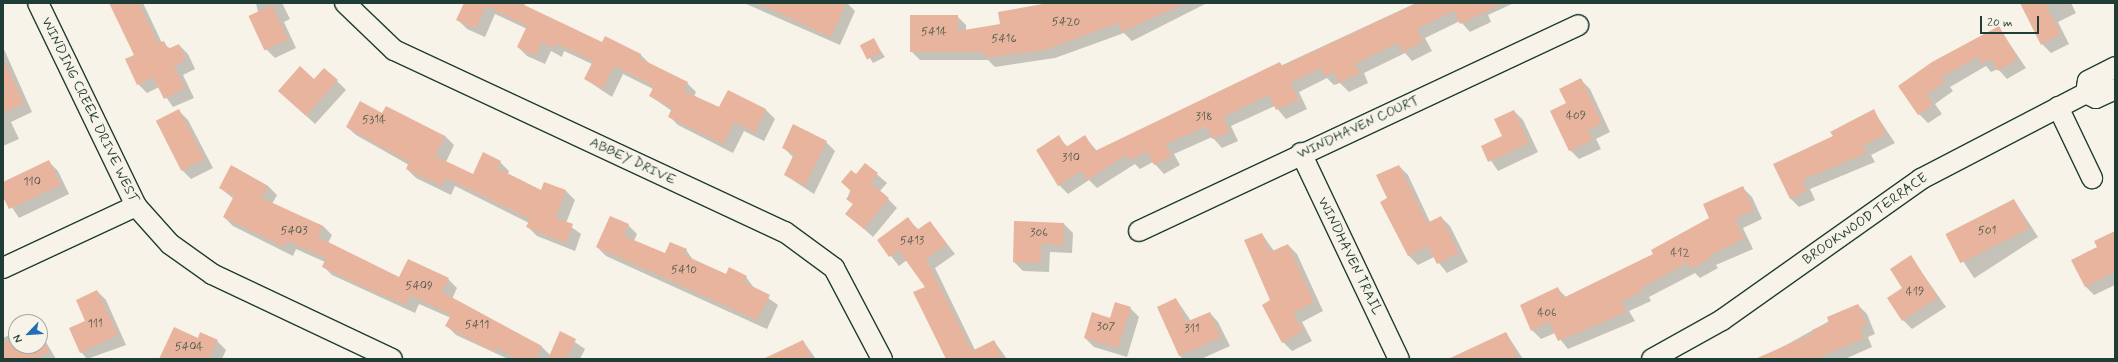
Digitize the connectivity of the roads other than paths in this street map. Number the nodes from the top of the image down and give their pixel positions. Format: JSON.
{"nodes":[{"id":1,"x":38,"y":3,"type":"edge"},
{"id":2,"x":345,"y":3,"type":"edge"},
{"id":3,"x":1578,"y":24,"type":"dead end"},
{"id":4,"x":2115,"y":68,"type":"edge"},
{"id":5,"x":2115,"y":89,"type":"edge"},
{"id":6,"x":2086,"y":93,"type":"junction"},
{"id":7,"x":2058,"y":107,"type":"junction"},
{"id":8,"x":1301,"y":153,"type":"junction"},
{"id":9,"x":2092,"y":178,"type":"dead end"},
{"id":10,"x":136,"y":206,"type":"junction"},
{"id":11,"x":1139,"y":231,"type":"dead end"},
{"id":12,"x":3,"y":268,"type":"edge"},
{"id":13,"x":392,"y":359,"type":"edge"},
{"id":14,"x":882,"y":359,"type":"edge"},
{"id":15,"x":1399,"y":359,"type":"edge"},
{"id":16,"x":1652,"y":359,"type":"edge"}],
"edges":[{"from":1,"to":10,"type":"street","name":"WINDING CREEK DRIVE WEST"},
{"from":2,"to":14,"type":"street","name":"ABBEY DRIVE"},
{"from":3,"to":8,"type":"street","name":"WINDHAVEN COURT"},
{"from":4,"to":6,"type":"street"},
{"from":5,"to":6,"type":"street"},
{"from":6,"to":7,"type":"street","name":"BROOKWOOD TERRACE"},
{"from":7,"to":9,"type":"street"},
{"from":7,"to":16,"type":"street","name":"BROOKWOOD TERRACE"},
{"from":8,"to":11,"type":"street","name":"WINDHAVEN COURT"},
{"from":8,"to":15,"type":"street","name":"WINDHAVEN TRAIL"},
{"from":10,"to":12,"type":"street"},
{"from":10,"to":13,"type":"street","name":"WINDING CREEK DRIVE WEST"}]}
